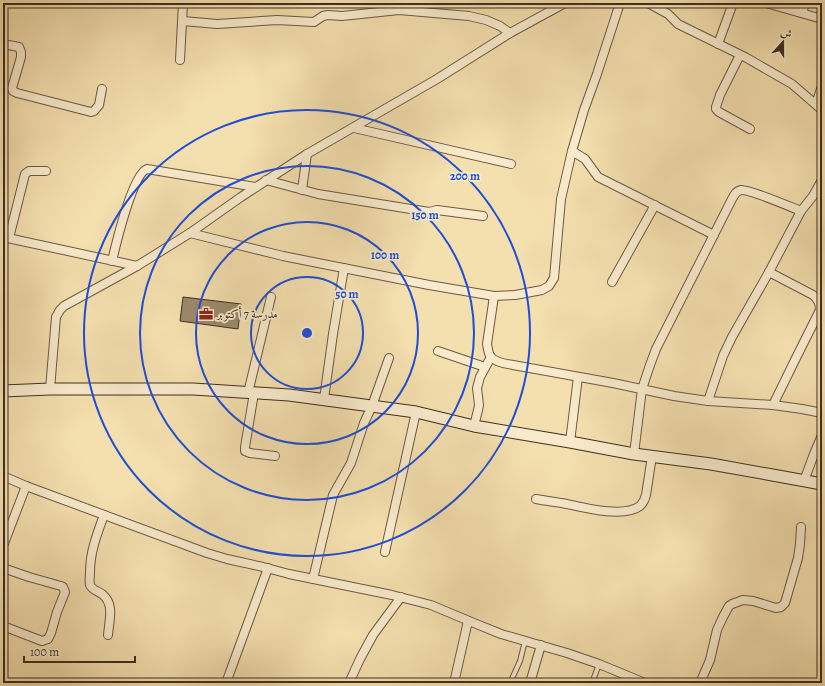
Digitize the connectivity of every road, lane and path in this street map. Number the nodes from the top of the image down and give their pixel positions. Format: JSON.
{"nodes":[{"id":1,"x":183,"y":3,"type":"edge"},
{"id":2,"x":565,"y":3,"type":"edge"},
{"id":3,"x":620,"y":3,"type":"edge"},
{"id":4,"x":648,"y":3,"type":"edge"},
{"id":5,"x":732,"y":3,"type":"edge"},
{"id":6,"x":766,"y":3,"type":"edge"},
{"id":7,"x":804,"y":3,"type":"edge"},
{"id":8,"x":403,"y":7,"type":"edge"},
{"id":9,"x":803,"y":14,"type":"junction"},
{"id":10,"x":822,"y":19,"type":"edge"},
{"id":11,"x":183,"y":21,"type":"junction"},
{"id":12,"x":510,"y":33,"type":"junction"},
{"id":13,"x":3,"y":44,"type":"edge"},
{"id":14,"x":718,"y":44,"type":"junction"},
{"id":15,"x":740,"y":55,"type":"junction"},
{"id":16,"x":180,"y":60,"type":"dead end"},
{"id":17,"x":822,"y":86,"type":"edge"},
{"id":18,"x":102,"y":89,"type":"dead end"},
{"id":19,"x":819,"y":107,"type":"edge"},
{"id":20,"x":354,"y":128,"type":"junction"},
{"id":21,"x":750,"y":129,"type":"dead end"},
{"id":22,"x":572,"y":151,"type":"junction"},
{"id":23,"x":307,"y":154,"type":"junction"},
{"id":24,"x":511,"y":164,"type":"dead end"},
{"id":25,"x":46,"y":172,"type":"dead end"},
{"id":26,"x":266,"y":180,"type":"junction"},
{"id":27,"x":822,"y":180,"type":"edge"},
{"id":28,"x":256,"y":187,"type":"junction"},
{"id":29,"x":302,"y":190,"type":"junction"},
{"id":30,"x":655,"y":205,"type":"junction"},
{"id":31,"x":801,"y":211,"type":"junction"},
{"id":32,"x":483,"y":216,"type":"dead end"},
{"id":33,"x":190,"y":233,"type":"junction"},
{"id":34,"x":714,"y":235,"type":"junction"},
{"id":35,"x":6,"y":237,"type":"edge"},
{"id":36,"x":112,"y":261,"type":"junction"},
{"id":37,"x":137,"y":266,"type":"junction"},
{"id":38,"x":344,"y":268,"type":"junction"},
{"id":39,"x":769,"y":272,"type":"junction"},
{"id":40,"x":612,"y":282,"type":"dead end"},
{"id":41,"x":494,"y":296,"type":"junction"},
{"id":42,"x":271,"y":297,"type":"dead end"},
{"id":43,"x":438,"y":351,"type":"dead end"},
{"id":44,"x":491,"y":357,"type":"junction"},
{"id":45,"x":389,"y":358,"type":"dead end"},
{"id":46,"x":485,"y":367,"type":"junction"},
{"id":47,"x":578,"y":377,"type":"junction"},
{"id":48,"x":50,"y":389,"type":"junction"},
{"id":49,"x":642,"y":389,"type":"junction"},
{"id":50,"x":3,"y":390,"type":"edge"},
{"id":51,"x":251,"y":393,"type":"junction"},
{"id":52,"x":324,"y":399,"type":"junction"},
{"id":53,"x":708,"y":401,"type":"junction"},
{"id":54,"x":774,"y":405,"type":"junction"},
{"id":55,"x":372,"y":406,"type":"junction"},
{"id":56,"x":416,"y":412,"type":"junction"},
{"id":57,"x":822,"y":413,"type":"edge"},
{"id":58,"x":474,"y":426,"type":"junction"},
{"id":59,"x":822,"y":435,"type":"edge"},
{"id":60,"x":570,"y":442,"type":"junction"},
{"id":61,"x":634,"y":454,"type":"junction"},
{"id":62,"x":275,"y":456,"type":"dead end"},
{"id":63,"x":652,"y":456,"type":"junction"},
{"id":64,"x":3,"y":476,"type":"edge"},
{"id":65,"x":804,"y":481,"type":"junction"},
{"id":66,"x":822,"y":484,"type":"edge"},
{"id":67,"x":26,"y":486,"type":"junction"},
{"id":68,"x":536,"y":499,"type":"dead end"},
{"id":69,"x":104,"y":515,"type":"junction"},
{"id":70,"x":801,"y":527,"type":"dead end"},
{"id":71,"x":3,"y":546,"type":"edge"},
{"id":72,"x":385,"y":552,"type":"dead end"},
{"id":73,"x":3,"y":568,"type":"edge"},
{"id":74,"x":268,"y":568,"type":"junction"},
{"id":75,"x":313,"y":579,"type":"junction"},
{"id":76,"x":401,"y":597,"type":"junction"},
{"id":77,"x":468,"y":621,"type":"junction"},
{"id":78,"x":3,"y":626,"type":"edge"},
{"id":79,"x":108,"y":635,"type":"dead end"},
{"id":80,"x":525,"y":641,"type":"junction"},
{"id":81,"x":541,"y":645,"type":"junction"},
{"id":82,"x":600,"y":664,"type":"junction"},
{"id":83,"x":226,"y":683,"type":"edge"},
{"id":84,"x":349,"y":683,"type":"edge"},
{"id":85,"x":454,"y":683,"type":"edge"},
{"id":86,"x":510,"y":683,"type":"edge"},
{"id":87,"x":530,"y":683,"type":"edge"},
{"id":88,"x":592,"y":683,"type":"edge"},
{"id":89,"x":645,"y":683,"type":"edge"},
{"id":90,"x":700,"y":683,"type":"edge"}],
"edges":[{"from":1,"to":11,"type":"street"},
{"from":2,"to":12,"type":"street"},
{"from":3,"to":22,"type":"street"},
{"from":4,"to":14,"type":"street"},
{"from":5,"to":14,"type":"street"},
{"from":6,"to":9,"type":"street"},
{"from":7,"to":9,"type":"street"},
{"from":8,"to":11,"type":"street"},
{"from":8,"to":12,"type":"street"},
{"from":9,"to":10,"type":"street"},
{"from":11,"to":16,"type":"street"},
{"from":12,"to":20,"type":"street"},
{"from":13,"to":18,"type":"street"},
{"from":14,"to":15,"type":"street"},
{"from":15,"to":19,"type":"street"},
{"from":15,"to":21,"type":"street"},
{"from":17,"to":19,"type":"street"},
{"from":20,"to":23,"type":"street"},
{"from":20,"to":24,"type":"street"},
{"from":22,"to":30,"type":"street"},
{"from":22,"to":41,"type":"street"},
{"from":23,"to":26,"type":"street"},
{"from":23,"to":29,"type":"street"},
{"from":25,"to":35,"type":"street"},
{"from":26,"to":28,"type":"street"},
{"from":26,"to":29,"type":"street"},
{"from":27,"to":31,"type":"street"},
{"from":28,"to":33,"type":"street"},
{"from":28,"to":36,"type":"street"},
{"from":29,"to":32,"type":"street"},
{"from":30,"to":34,"type":"street"},
{"from":30,"to":40,"type":"street"},
{"from":31,"to":34,"type":"street"},
{"from":31,"to":39,"type":"street"},
{"from":33,"to":37,"type":"street"},
{"from":33,"to":38,"type":"street"},
{"from":34,"to":49,"type":"street"},
{"from":35,"to":36,"type":"street"},
{"from":36,"to":37,"type":"street"},
{"from":37,"to":48,"type":"street"},
{"from":38,"to":41,"type":"street"},
{"from":38,"to":52,"type":"street"},
{"from":39,"to":53,"type":"street"},
{"from":39,"to":54,"type":"street"},
{"from":41,"to":44,"type":"street"},
{"from":42,"to":51,"type":"street"},
{"from":43,"to":46,"type":"street"},
{"from":44,"to":46,"type":"street"},
{"from":44,"to":47,"type":"street"},
{"from":45,"to":55,"type":"street"},
{"from":46,"to":58,"type":"street"},
{"from":47,"to":49,"type":"street"},
{"from":47,"to":60,"type":"street"},
{"from":48,"to":50,"type":"street"},
{"from":48,"to":51,"type":"street"},
{"from":49,"to":53,"type":"street"},
{"from":49,"to":61,"type":"street"},
{"from":51,"to":52,"type":"street"},
{"from":51,"to":62,"type":"street"},
{"from":52,"to":55,"type":"street"},
{"from":53,"to":54,"type":"street"},
{"from":54,"to":57,"type":"street"},
{"from":55,"to":56,"type":"street"},
{"from":55,"to":75,"type":"street"},
{"from":56,"to":58,"type":"street"},
{"from":56,"to":72,"type":"street"},
{"from":58,"to":60,"type":"street"},
{"from":59,"to":65,"type":"street"},
{"from":60,"to":61,"type":"street"},
{"from":61,"to":63,"type":"street"},
{"from":63,"to":65,"type":"street"},
{"from":63,"to":68,"type":"street"},
{"from":64,"to":67,"type":"street"},
{"from":65,"to":66,"type":"street"},
{"from":67,"to":69,"type":"street"},
{"from":67,"to":71,"type":"street"},
{"from":69,"to":74,"type":"street"},
{"from":69,"to":79,"type":"street"},
{"from":70,"to":90,"type":"street"},
{"from":73,"to":78,"type":"street"},
{"from":74,"to":75,"type":"street"},
{"from":74,"to":83,"type":"street"},
{"from":75,"to":76,"type":"street"},
{"from":76,"to":77,"type":"street"},
{"from":76,"to":84,"type":"street"},
{"from":77,"to":80,"type":"street"},
{"from":77,"to":85,"type":"street"},
{"from":80,"to":81,"type":"street"},
{"from":80,"to":86,"type":"lane"},
{"from":81,"to":82,"type":"street"},
{"from":81,"to":87,"type":"street"},
{"from":82,"to":88,"type":"lane"},
{"from":82,"to":89,"type":"street"}]}
